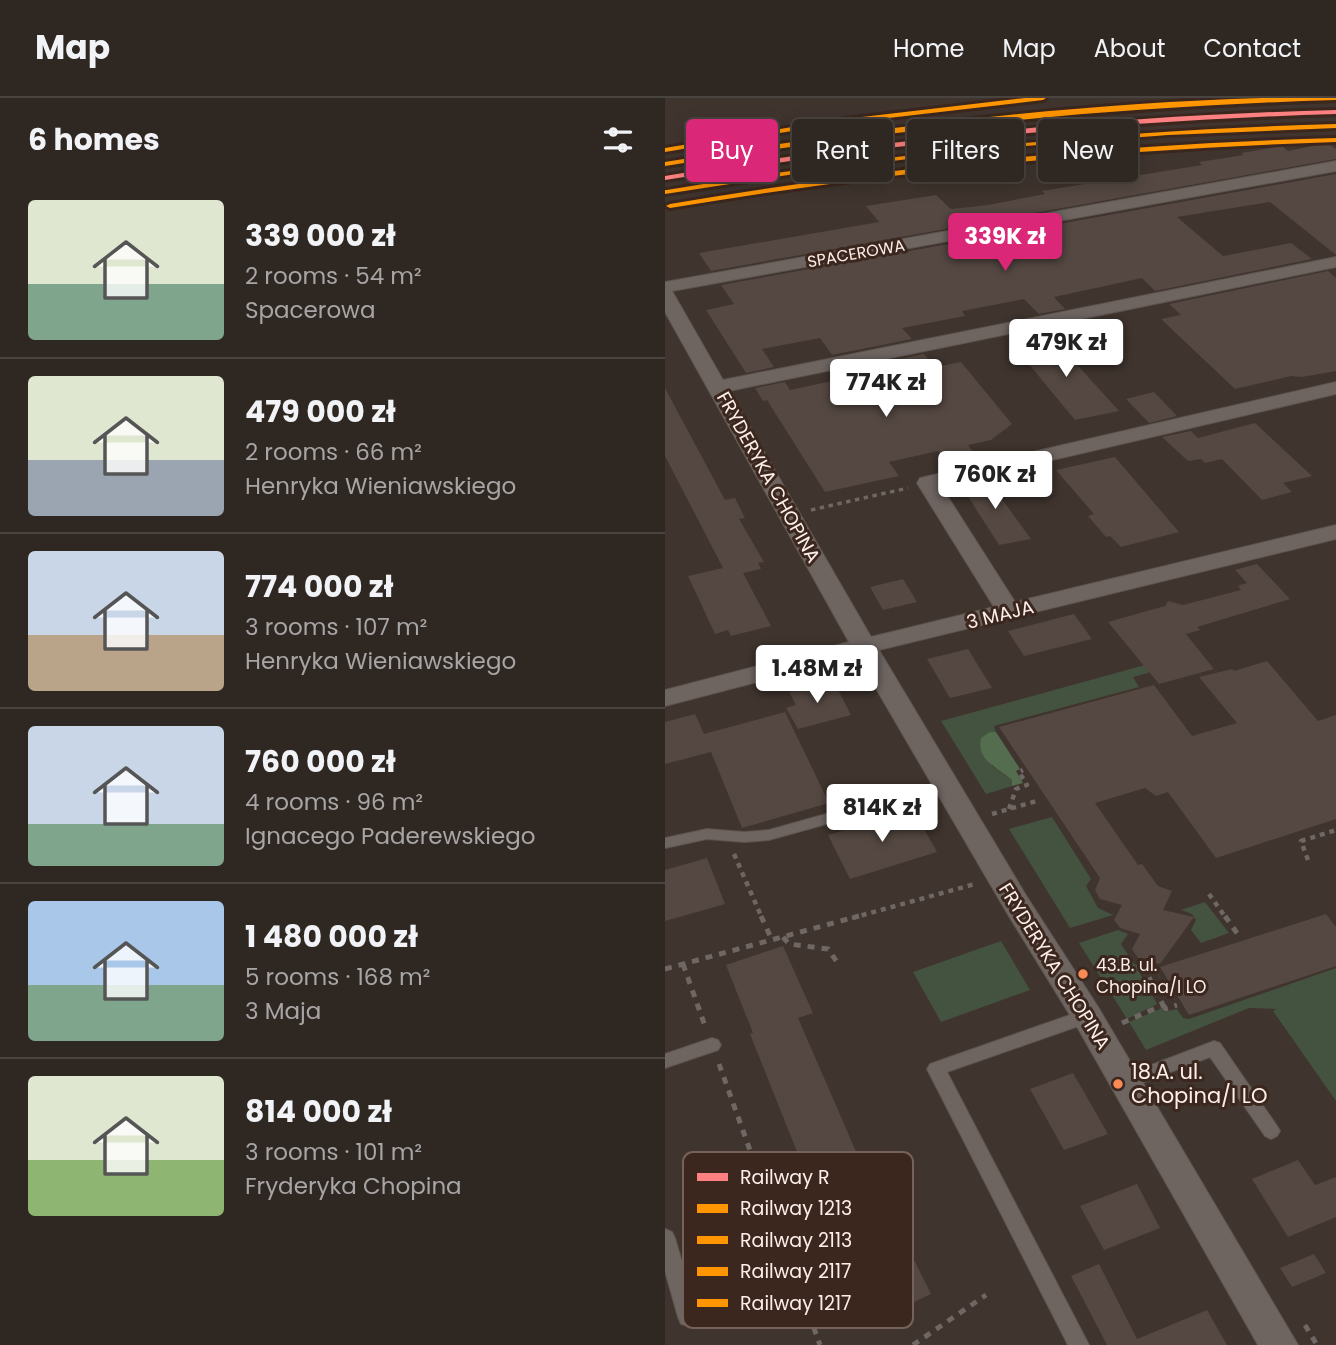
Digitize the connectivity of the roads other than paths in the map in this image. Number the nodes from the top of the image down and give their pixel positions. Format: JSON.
{"nodes":[{"id":1,"x":1336,"y":166,"type":"edge"},
{"id":2,"x":1336,"y":262,"type":"edge"},
{"id":3,"x":665,"y":287,"type":"edge"},
{"id":4,"x":665,"y":295,"type":"edge"},
{"id":5,"x":719,"y":387,"type":"junction"},
{"id":6,"x":1336,"y":388,"type":"edge"},
{"id":7,"x":1336,"y":532,"type":"edge"},
{"id":8,"x":1009,"y":611,"type":"junction"},
{"id":9,"x":864,"y":646,"type":"junction"},
{"id":10,"x":665,"y":698,"type":"edge"},
{"id":11,"x":947,"y":785,"type":"junction"},
{"id":12,"x":665,"y":843,"type":"edge"},
{"id":13,"x":1087,"y":1016,"type":"junction"},
{"id":14,"x":712,"y":1045,"type":"road end"},
{"id":15,"x":665,"y":1061,"type":"edge"},
{"id":16,"x":1126,"y":1082,"type":"junction"},
{"id":17,"x":1271,"y":1131,"type":"dead end"},
{"id":18,"x":665,"y":1238,"type":"edge"},
{"id":19,"x":683,"y":1300,"type":"edge"},
{"id":20,"x":1079,"y":1345,"type":"edge"},
{"id":21,"x":1279,"y":1345,"type":"edge"}],
"edges":[{"from":1,"to":3,"type":"street","name":"SPACEROWA"},
{"from":2,"to":5,"type":"street"},
{"from":4,"to":5,"type":"street","name":"FRYDERYKA CHOPINA"},
{"from":5,"to":9,"type":"street","name":"FRYDERYKA CHOPINA"},
{"from":6,"to":8,"type":"street"},
{"from":7,"to":8,"type":"street","name":"3 MAJA"},
{"from":8,"to":9,"type":"street","name":"3 MAJA"},
{"from":9,"to":10,"type":"street","name":"3 MAJA"},
{"from":9,"to":11,"type":"street","name":"FRYDERYKA CHOPINA"},
{"from":11,"to":12,"type":"lane"},
{"from":11,"to":13,"type":"street","name":"FRYDERYKA CHOPINA"},
{"from":13,"to":16,"type":"street","name":"FRYDERYKA CHOPINA"},
{"from":13,"to":20,"type":"lane"},
{"from":14,"to":15,"type":"lane"},
{"from":16,"to":17,"type":"lane"},
{"from":16,"to":21,"type":"street","name":"FRYDERYKA CHOPINA"},
{"from":18,"to":19,"type":"lane"}]}
